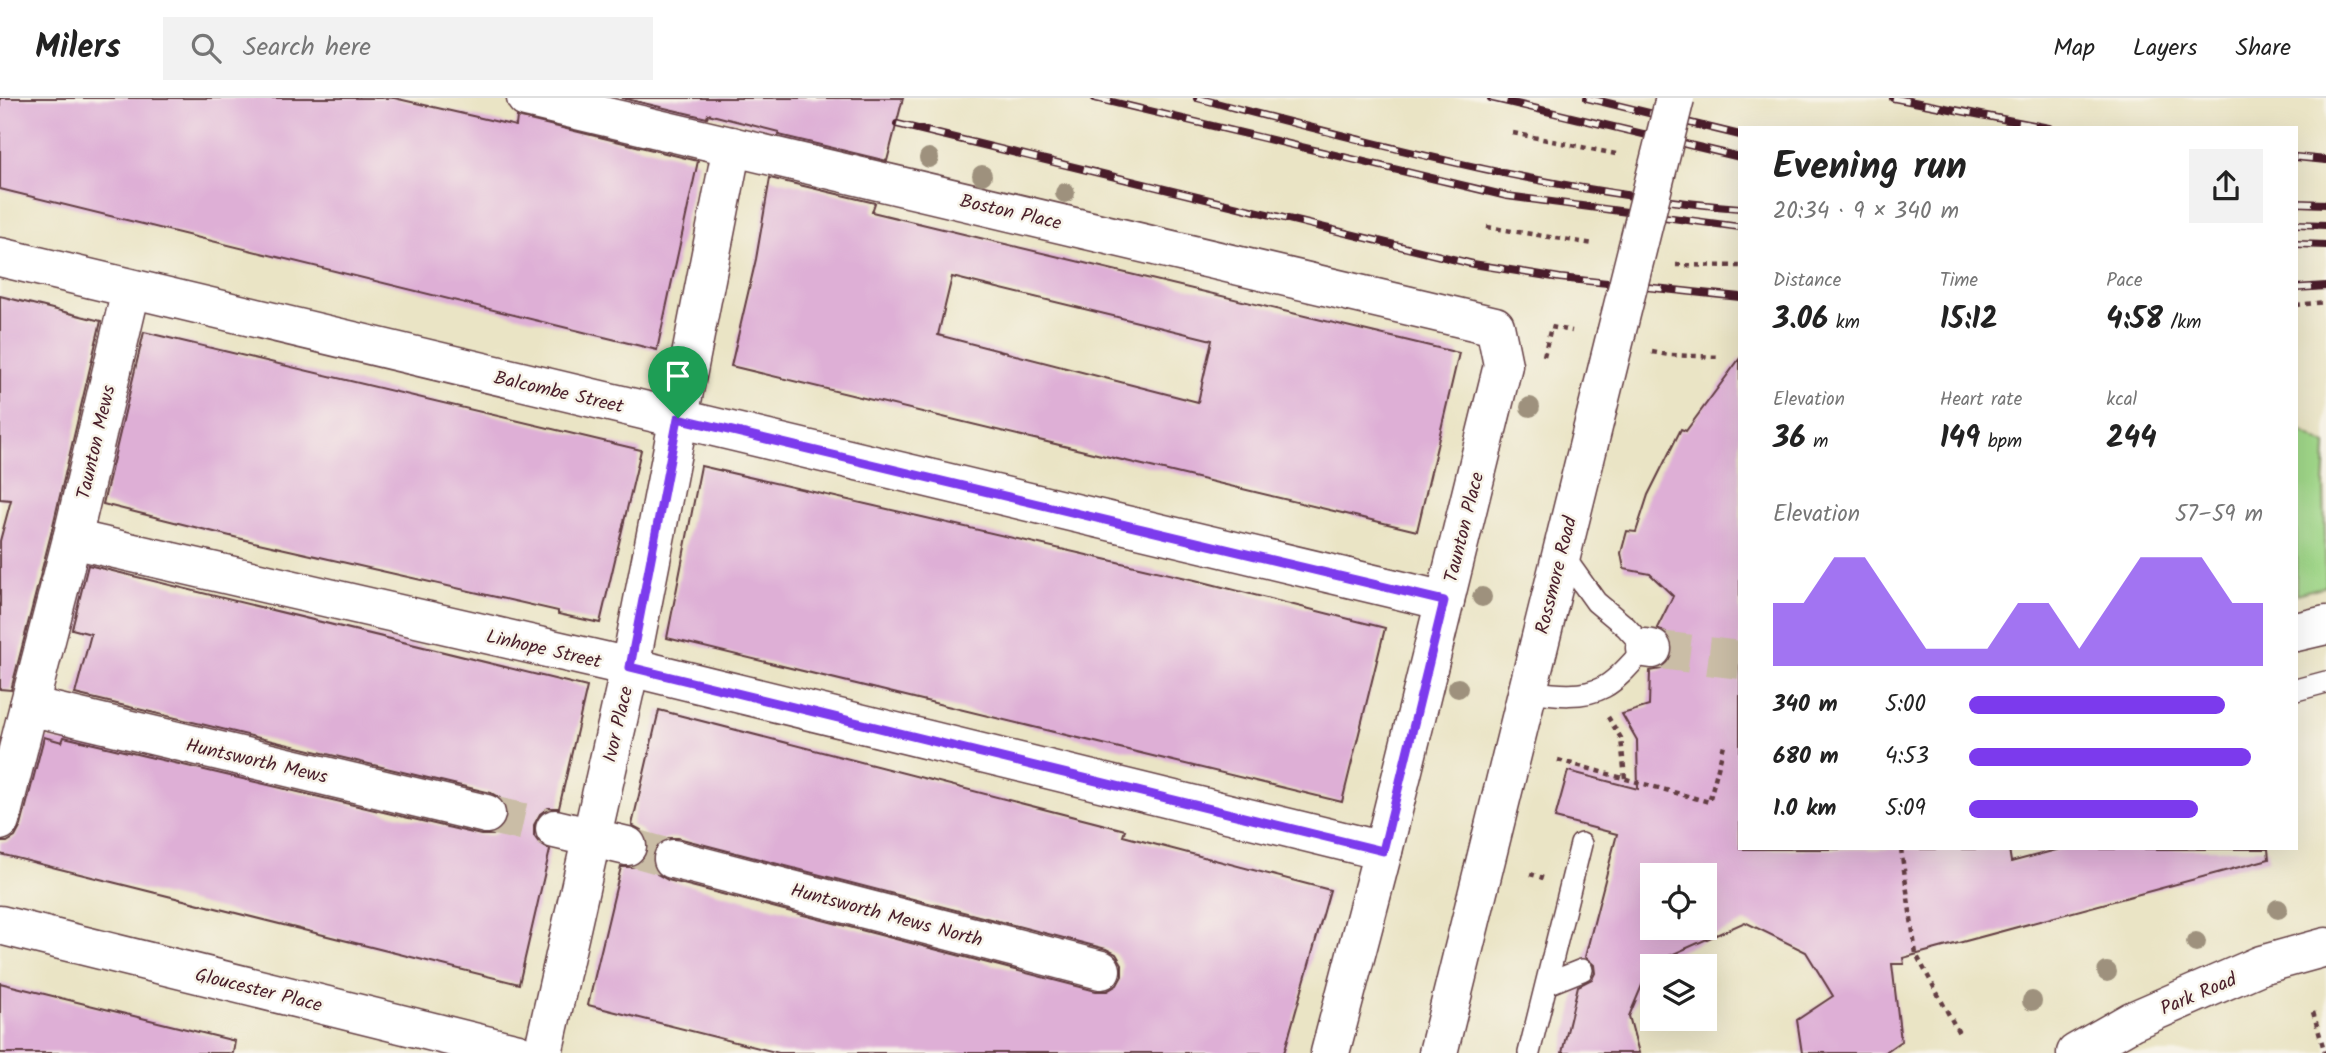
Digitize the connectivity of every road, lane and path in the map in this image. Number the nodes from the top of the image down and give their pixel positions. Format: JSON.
{"nodes":[{"id":1,"x":526,"y":98,"type":"edge"},
{"id":2,"x":1675,"y":98,"type":"edge"},
{"id":3,"x":1513,"y":133,"type":"dead end"},
{"id":4,"x":732,"y":145,"type":"junction"},
{"id":5,"x":1616,"y":154,"type":"dead end"},
{"id":6,"x":1487,"y":228,"type":"dead end"},
{"id":7,"x":1594,"y":244,"type":"dead end"},
{"id":8,"x":0,"y":257,"type":"edge"},
{"id":9,"x":1664,"y":265,"type":"dead end"},
{"id":10,"x":1738,"y":266,"type":"edge"},
{"id":11,"x":131,"y":290,"type":"junction"},
{"id":12,"x":2326,"y":302,"type":"edge"},
{"id":13,"x":2298,"y":305,"type":"edge"},
{"id":14,"x":1495,"y":326,"type":"joint"},
{"id":15,"x":1572,"y":331,"type":"dead end"},
{"id":16,"x":1669,"y":355,"type":"dead end"},
{"id":17,"x":1721,"y":357,"type":"dead end"},
{"id":18,"x":1543,"y":361,"type":"dead end"},
{"id":19,"x":678,"y":418,"type":"junction"},
{"id":20,"x":72,"y":539,"type":"junction"},
{"id":21,"x":1560,"y":553,"type":"junction"},
{"id":22,"x":1444,"y":601,"type":"junction"},
{"id":23,"x":2326,"y":625,"type":"edge"},
{"id":24,"x":2298,"y":632,"type":"edge"},
{"id":25,"x":630,"y":667,"type":"junction"},
{"id":26,"x":2326,"y":682,"type":"edge"},
{"id":27,"x":2298,"y":689,"type":"edge"},
{"id":28,"x":1527,"y":691,"type":"junction"},
{"id":29,"x":1574,"y":694,"type":"junction"},
{"id":30,"x":29,"y":706,"type":"junction"},
{"id":31,"x":1725,"y":741,"type":"dead end"},
{"id":32,"x":1558,"y":760,"type":"dead end"},
{"id":33,"x":1625,"y":779,"type":"junction"},
{"id":34,"x":486,"y":814,"type":"tunnel mouth"},
{"id":35,"x":0,"y":821,"type":"edge"},
{"id":36,"x":1581,"y":844,"type":"dead end"},
{"id":37,"x":1900,"y":850,"type":"edge"},
{"id":38,"x":1383,"y":851,"type":"junction"},
{"id":39,"x":673,"y":859,"type":"tunnel mouth"},
{"id":40,"x":1530,"y":874,"type":"dead end"},
{"id":41,"x":1542,"y":877,"type":"dead end"},
{"id":42,"x":0,"y":925,"type":"edge"},
{"id":43,"x":2326,"y":947,"type":"edge"},
{"id":44,"x":1101,"y":970,"type":"dead end"},
{"id":45,"x":1582,"y":970,"type":"dead end"},
{"id":46,"x":1546,"y":984,"type":"junction"},
{"id":47,"x":2313,"y":1012,"type":"dead end"},
{"id":48,"x":1960,"y":1035,"type":"dead end"},
{"id":49,"x":517,"y":1053,"type":"edge"},
{"id":50,"x":543,"y":1053,"type":"edge"},
{"id":51,"x":1330,"y":1053,"type":"edge"},
{"id":52,"x":1438,"y":1053,"type":"edge"},
{"id":53,"x":1529,"y":1053,"type":"edge"},
{"id":54,"x":2076,"y":1053,"type":"edge"},
{"id":55,"x":2325,"y":1053,"type":"edge"}],
"edges":[{"from":1,"to":4,"type":"main road","name":"Boston Place"},
{"from":2,"to":21,"type":"main road","name":"Rossmore Road","bridge":true},
{"from":3,"to":5,"type":"path"},
{"from":4,"to":14,"type":"main road","name":"Boston Place"},
{"from":4,"to":19,"type":"main road","name":"Ivor Place"},
{"from":6,"to":7,"type":"path"},
{"from":8,"to":11,"type":"main road","name":"Balcombe Street"},
{"from":9,"to":10,"type":"path"},
{"from":11,"to":19,"type":"main road","name":"Balcombe Street"},
{"from":11,"to":20,"type":"main road","name":"Taunton Mews"},
{"from":12,"to":13,"type":"path"},
{"from":14,"to":22,"type":"main road","name":"Taunton Place"},
{"from":15,"to":18,"type":"path"},
{"from":16,"to":17,"type":"path"},
{"from":19,"to":22,"type":"main road","name":"Balcombe Street"},
{"from":19,"to":25,"type":"main road","name":"Ivor Place"},
{"from":20,"to":25,"type":"main road","name":"Linhope Street"},
{"from":20,"to":30,"type":"main road","name":"Taunton Mews"},
{"from":21,"to":28,"type":"main road","name":"Rossmore Road"},
{"from":21,"to":29,"type":"lane"},
{"from":22,"to":38,"type":"main road","name":"Taunton Place"},
{"from":23,"to":24,"type":"main road"},
{"from":25,"to":38,"type":"main road","name":"Linhope Street"},
{"from":25,"to":50,"type":"main road","name":"Ivor Place"},
{"from":26,"to":27,"type":"lane"},
{"from":28,"to":29,"type":"lane"},
{"from":28,"to":52,"type":"main road","name":"Rossmore Road"},
{"from":29,"to":33,"type":"path"},
{"from":30,"to":34,"type":"main road","name":"Huntsworth Mews"},
{"from":30,"to":35,"type":"main road"},
{"from":31,"to":33,"type":"path"},
{"from":32,"to":33,"type":"path"},
{"from":36,"to":46,"type":"lane"},
{"from":37,"to":48,"type":"path"},
{"from":38,"to":51,"type":"main road","name":"Taunton Place"},
{"from":39,"to":44,"type":"main road","name":"Huntsworth Mews North"},
{"from":40,"to":41,"type":"path"},
{"from":42,"to":49,"type":"main road","name":"Gloucester Place"},
{"from":43,"to":54,"type":"main road","name":"Park Road"},
{"from":45,"to":46,"type":"lane"},
{"from":46,"to":53,"type":"lane"},
{"from":47,"to":55,"type":"path"}]}
